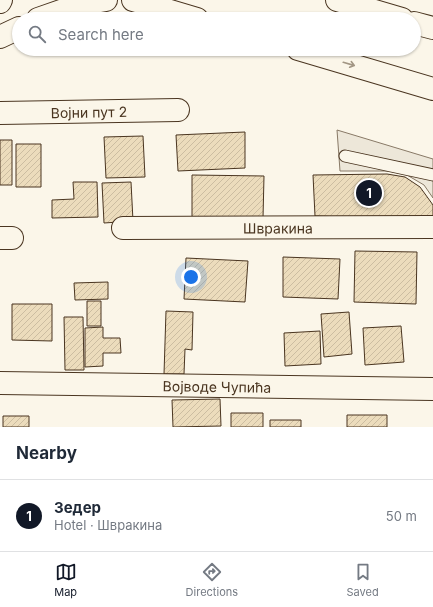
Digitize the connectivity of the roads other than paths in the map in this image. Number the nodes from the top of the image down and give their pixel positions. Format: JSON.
{"nodes":[{"id":1,"x":106,"y":0,"type":"edge"},
{"id":2,"x":133,"y":0,"type":"edge"},
{"id":3,"x":337,"y":0,"type":"edge"},
{"id":4,"x":58,"y":12,"type":"edge"},
{"id":5,"x":173,"y":12,"type":"edge"},
{"id":6,"x":378,"y":12,"type":"edge"},
{"id":7,"x":421,"y":25,"type":"edge"},
{"id":8,"x":433,"y":28,"type":"edge"},
{"id":9,"x":12,"y":31,"type":"edge"},
{"id":10,"x":0,"y":36,"type":"edge"},
{"id":11,"x":322,"y":56,"type":"edge"},
{"id":12,"x":433,"y":89,"type":"edge"},
{"id":13,"x":178,"y":110,"type":"dead end"},
{"id":14,"x":0,"y":113,"type":"edge"},
{"id":15,"x":344,"y":156,"type":"dead end"},
{"id":16,"x":433,"y":176,"type":"edge"},
{"id":17,"x":433,"y":227,"type":"edge"},
{"id":18,"x":123,"y":228,"type":"dead end"},
{"id":19,"x":0,"y":383,"type":"edge"},
{"id":20,"x":433,"y":389,"type":"edge"}],
"edges":[{"from":1,"to":4,"type":"street"},
{"from":2,"to":5,"type":"street"},
{"from":3,"to":6,"type":"street"},
{"from":7,"to":8,"type":"street"},
{"from":9,"to":10,"type":"street"},
{"from":11,"to":12,"type":"street","one_way":true},
{"from":13,"to":14,"type":"street","name":"Војни пут 2"},
{"from":15,"to":16,"type":"lane"},
{"from":17,"to":18,"type":"street","name":"Швракина"},
{"from":19,"to":20,"type":"street","name":"Војводе Чупића"}]}
